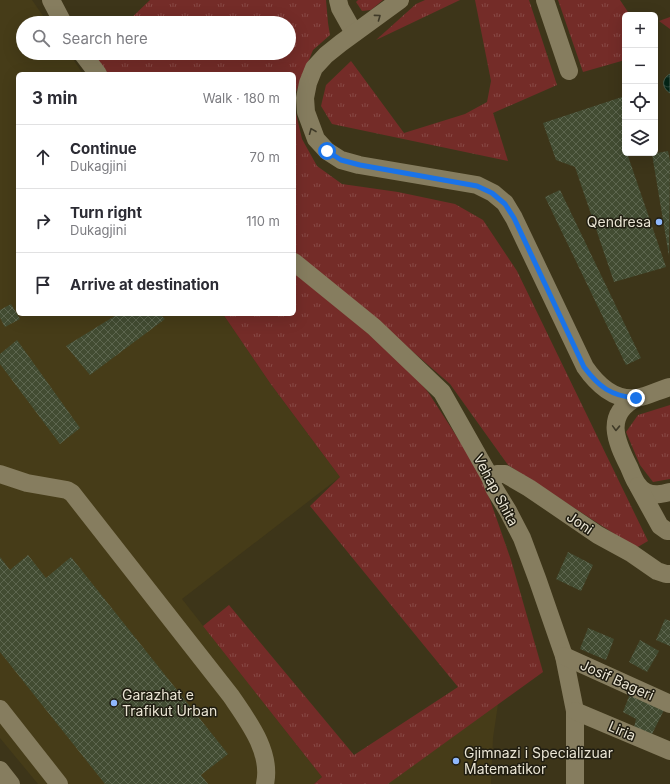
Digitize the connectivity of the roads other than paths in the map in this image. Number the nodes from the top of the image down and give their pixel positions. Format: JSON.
{"nodes":[{"id":1,"x":51,"y":0,"type":"edge"},
{"id":2,"x":338,"y":0,"type":"edge"},
{"id":3,"x":400,"y":0,"type":"edge"},
{"id":4,"x":545,"y":0,"type":"edge"},
{"id":5,"x":59,"y":16,"type":"edge"},
{"id":6,"x":354,"y":33,"type":"junction"},
{"id":7,"x":87,"y":60,"type":"edge"},
{"id":8,"x":569,"y":71,"type":"dead end"},
{"id":9,"x":96,"y":72,"type":"edge"},
{"id":10,"x":296,"y":264,"type":"edge"},
{"id":11,"x":670,"y":387,"type":"edge"},
{"id":12,"x":636,"y":398,"type":"junction"},
{"id":13,"x":0,"y":474,"type":"edge"},
{"id":14,"x":490,"y":477,"type":"junction"},
{"id":15,"x":638,"y":486,"type":"junction"},
{"id":16,"x":670,"y":492,"type":"edge"},
{"id":17,"x":670,"y":532,"type":"edge"},
{"id":18,"x":670,"y":574,"type":"edge"},
{"id":19,"x":564,"y":656,"type":"junction"},
{"id":20,"x":670,"y":704,"type":"edge"},
{"id":21,"x":0,"y":709,"type":"edge"},
{"id":22,"x":575,"y":711,"type":"junction"},
{"id":23,"x":670,"y":751,"type":"edge"},
{"id":24,"x":0,"y":770,"type":"edge"},
{"id":25,"x":11,"y":784,"type":"edge"},
{"id":26,"x":59,"y":784,"type":"edge"},
{"id":27,"x":266,"y":784,"type":"edge"},
{"id":28,"x":575,"y":784,"type":"edge"}],
"edges":[{"from":1,"to":5,"type":"street"},
{"from":2,"to":6,"type":"street"},
{"from":6,"to":3,"type":"street","one_way":true},
{"from":4,"to":8,"type":"street"},
{"from":12,"to":6,"type":"street","one_way":true},
{"from":7,"to":9,"type":"street"},
{"from":10,"to":14,"type":"street","name":"Vehap Shita"},
{"from":11,"to":12,"type":"street"},
{"from":12,"to":15,"type":"street","one_way":true},
{"from":13,"to":27,"type":"street"},
{"from":14,"to":18,"type":"street","name":"Joni"},
{"from":14,"to":19,"type":"street","name":"Vehap Shita"},
{"from":15,"to":16,"type":"street"},
{"from":15,"to":17,"type":"street"},
{"from":19,"to":20,"type":"street","name":"Josif Bageri"},
{"from":19,"to":22,"type":"street","name":"Vehap Shita"},
{"from":21,"to":26,"type":"street"},
{"from":22,"to":23,"type":"street","name":"Liria"},
{"from":22,"to":28,"type":"street","name":"Vehap Shita"},
{"from":24,"to":25,"type":"street"}]}
